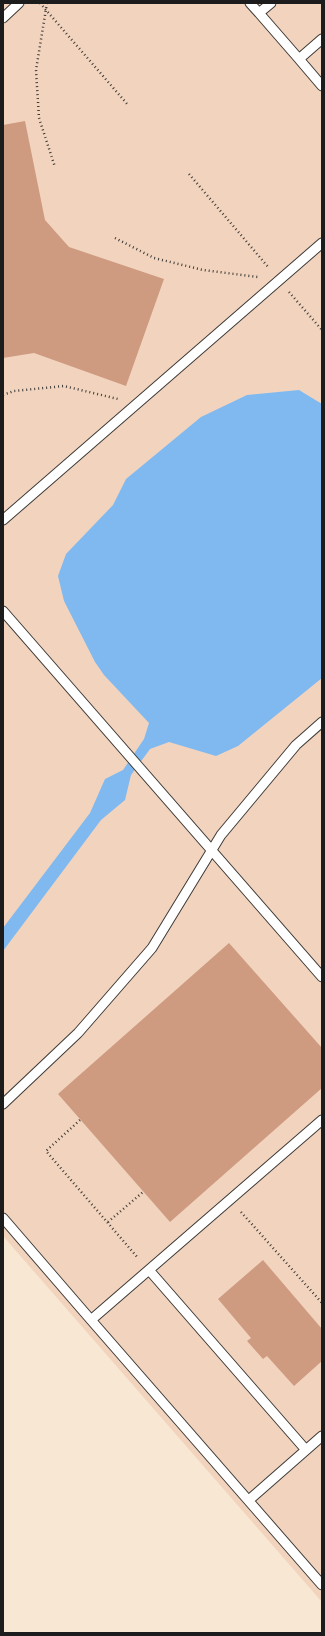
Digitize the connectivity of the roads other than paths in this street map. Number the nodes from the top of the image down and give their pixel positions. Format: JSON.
{"nodes":[{"id":1,"x":20,"y":3,"type":"edge"},
{"id":2,"x":250,"y":3,"type":"edge"},
{"id":3,"x":271,"y":3,"type":"edge"},
{"id":4,"x":259,"y":13,"type":"junction"},
{"id":5,"x":3,"y":18,"type":"edge"},
{"id":6,"x":322,"y":39,"type":"edge"},
{"id":7,"x":299,"y":59,"type":"junction"},
{"id":8,"x":322,"y":86,"type":"edge"},
{"id":9,"x":322,"y":243,"type":"edge"},
{"id":10,"x":3,"y":520,"type":"edge"},
{"id":11,"x":3,"y":611,"type":"edge"},
{"id":12,"x":322,"y":722,"type":"edge"},
{"id":13,"x":212,"y":850,"type":"junction"},
{"id":14,"x":322,"y":977,"type":"edge"},
{"id":15,"x":3,"y":1104,"type":"edge"},
{"id":16,"x":322,"y":1120,"type":"edge"},
{"id":17,"x":3,"y":1218,"type":"edge"},
{"id":18,"x":149,"y":1270,"type":"junction"},
{"id":19,"x":91,"y":1320,"type":"junction"},
{"id":20,"x":322,"y":1436,"type":"edge"},
{"id":21,"x":306,"y":1450,"type":"junction"},
{"id":22,"x":248,"y":1500,"type":"junction"},
{"id":23,"x":322,"y":1585,"type":"edge"}],
"edges":[{"from":1,"to":5,"type":"lane"},
{"from":2,"to":4,"type":"lane"},
{"from":3,"to":4,"type":"lane"},
{"from":4,"to":7,"type":"lane"},
{"from":6,"to":7,"type":"lane"},
{"from":7,"to":8,"type":"lane"},
{"from":9,"to":10,"type":"lane"},
{"from":11,"to":13,"type":"lane"},
{"from":12,"to":13,"type":"lane"},
{"from":13,"to":14,"type":"lane"},
{"from":13,"to":15,"type":"lane"},
{"from":16,"to":18,"type":"lane"},
{"from":17,"to":19,"type":"lane"},
{"from":18,"to":19,"type":"lane"},
{"from":18,"to":21,"type":"lane"},
{"from":19,"to":22,"type":"lane"},
{"from":20,"to":21,"type":"lane"},
{"from":21,"to":22,"type":"lane"},
{"from":22,"to":23,"type":"lane"}]}
